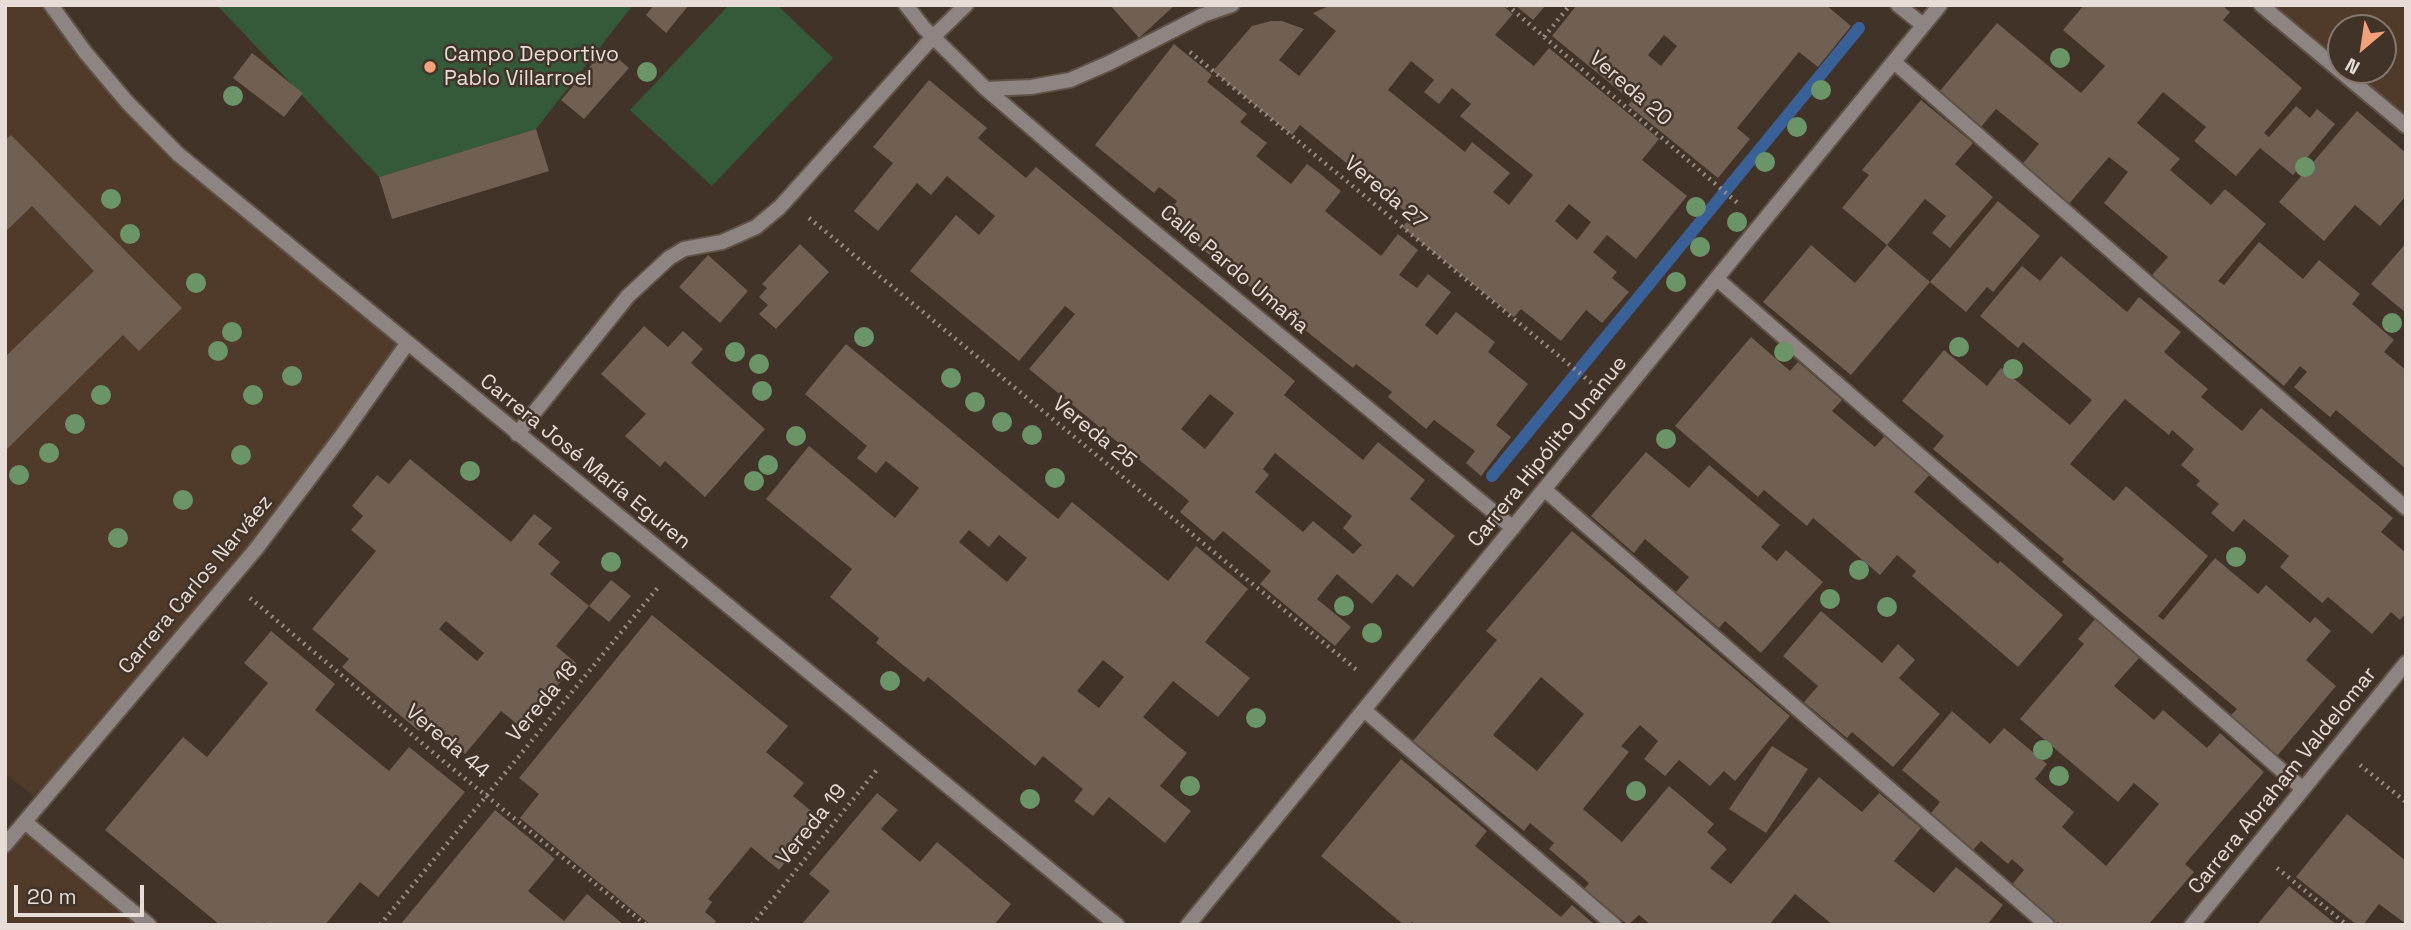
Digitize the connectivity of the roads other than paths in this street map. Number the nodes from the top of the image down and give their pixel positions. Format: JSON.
{"nodes":[{"id":1,"x":51,"y":5,"type":"edge"},
{"id":2,"x":906,"y":5,"type":"edge"},
{"id":3,"x":966,"y":5,"type":"edge"},
{"id":4,"x":1232,"y":5,"type":"edge"},
{"id":5,"x":1898,"y":5,"type":"edge"},
{"id":6,"x":1940,"y":5,"type":"edge"},
{"id":7,"x":2261,"y":5,"type":"edge"},
{"id":8,"x":1923,"y":25,"type":"junction"},
{"id":9,"x":933,"y":37,"type":"junction"},
{"id":10,"x":1894,"y":62,"type":"junction"},
{"id":11,"x":986,"y":89,"type":"junction"},
{"id":12,"x":2406,"y":126,"type":"edge"},
{"id":13,"x":1717,"y":279,"type":"junction"},
{"id":14,"x":407,"y":344,"type":"junction"},
{"id":15,"x":517,"y":434,"type":"junction"},
{"id":16,"x":1545,"y":490,"type":"junction"},
{"id":17,"x":2406,"y":508,"type":"edge"},
{"id":18,"x":1513,"y":528,"type":"junction"},
{"id":19,"x":2406,"y":663,"type":"edge"},
{"id":20,"x":1364,"y":710,"type":"junction"},
{"id":21,"x":2303,"y":789,"type":"junction"},
{"id":22,"x":25,"y":822,"type":"junction"},
{"id":23,"x":5,"y":845,"type":"edge"},
{"id":24,"x":1195,"y":922,"type":"edge"},
{"id":25,"x":149,"y":925,"type":"edge"},
{"id":26,"x":1117,"y":925,"type":"edge"},
{"id":27,"x":1614,"y":925,"type":"edge"},
{"id":28,"x":2047,"y":925,"type":"edge"},
{"id":29,"x":2192,"y":925,"type":"edge"}],
"edges":[{"from":1,"to":14,"type":"street","name":"Carrera José María Eguren"},
{"from":2,"to":9,"type":"street","name":"Calle Pardo Umaña"},
{"from":3,"to":9,"type":"street"},
{"from":4,"to":11,"type":"street"},
{"from":5,"to":8,"type":"street"},
{"from":6,"to":8,"type":"street","name":"Carrera Hipólito Unanue"},
{"from":7,"to":12,"type":"street"},
{"from":8,"to":10,"type":"street","name":"Carrera Hipólito Unanue"},
{"from":9,"to":11,"type":"street","name":"Calle Pardo Umaña"},
{"from":9,"to":15,"type":"street"},
{"from":10,"to":13,"type":"street","name":"Carrera Hipólito Unanue"},
{"from":10,"to":17,"type":"street"},
{"from":11,"to":18,"type":"street","name":"Calle Pardo Umaña"},
{"from":13,"to":16,"type":"street","name":"Carrera Hipólito Unanue"},
{"from":13,"to":21,"type":"street"},
{"from":14,"to":15,"type":"street","name":"Carrera José María Eguren"},
{"from":14,"to":22,"type":"street","name":"Carrera Carlos Narváez"},
{"from":15,"to":26,"type":"street","name":"Carrera José María Eguren"},
{"from":16,"to":18,"type":"street","name":"Carrera Hipólito Unanue"},
{"from":16,"to":28,"type":"street"},
{"from":18,"to":20,"type":"street","name":"Carrera Hipólito Unanue"},
{"from":19,"to":21,"type":"street","name":"Carrera Abraham Valdelomar"},
{"from":20,"to":24,"type":"street","name":"Carrera Hipólito Unanue"},
{"from":20,"to":27,"type":"street"},
{"from":21,"to":29,"type":"street","name":"Carrera Abraham Valdelomar"},
{"from":22,"to":23,"type":"street","name":"Carrera Carlos Narváez"},
{"from":22,"to":25,"type":"street"}]}
